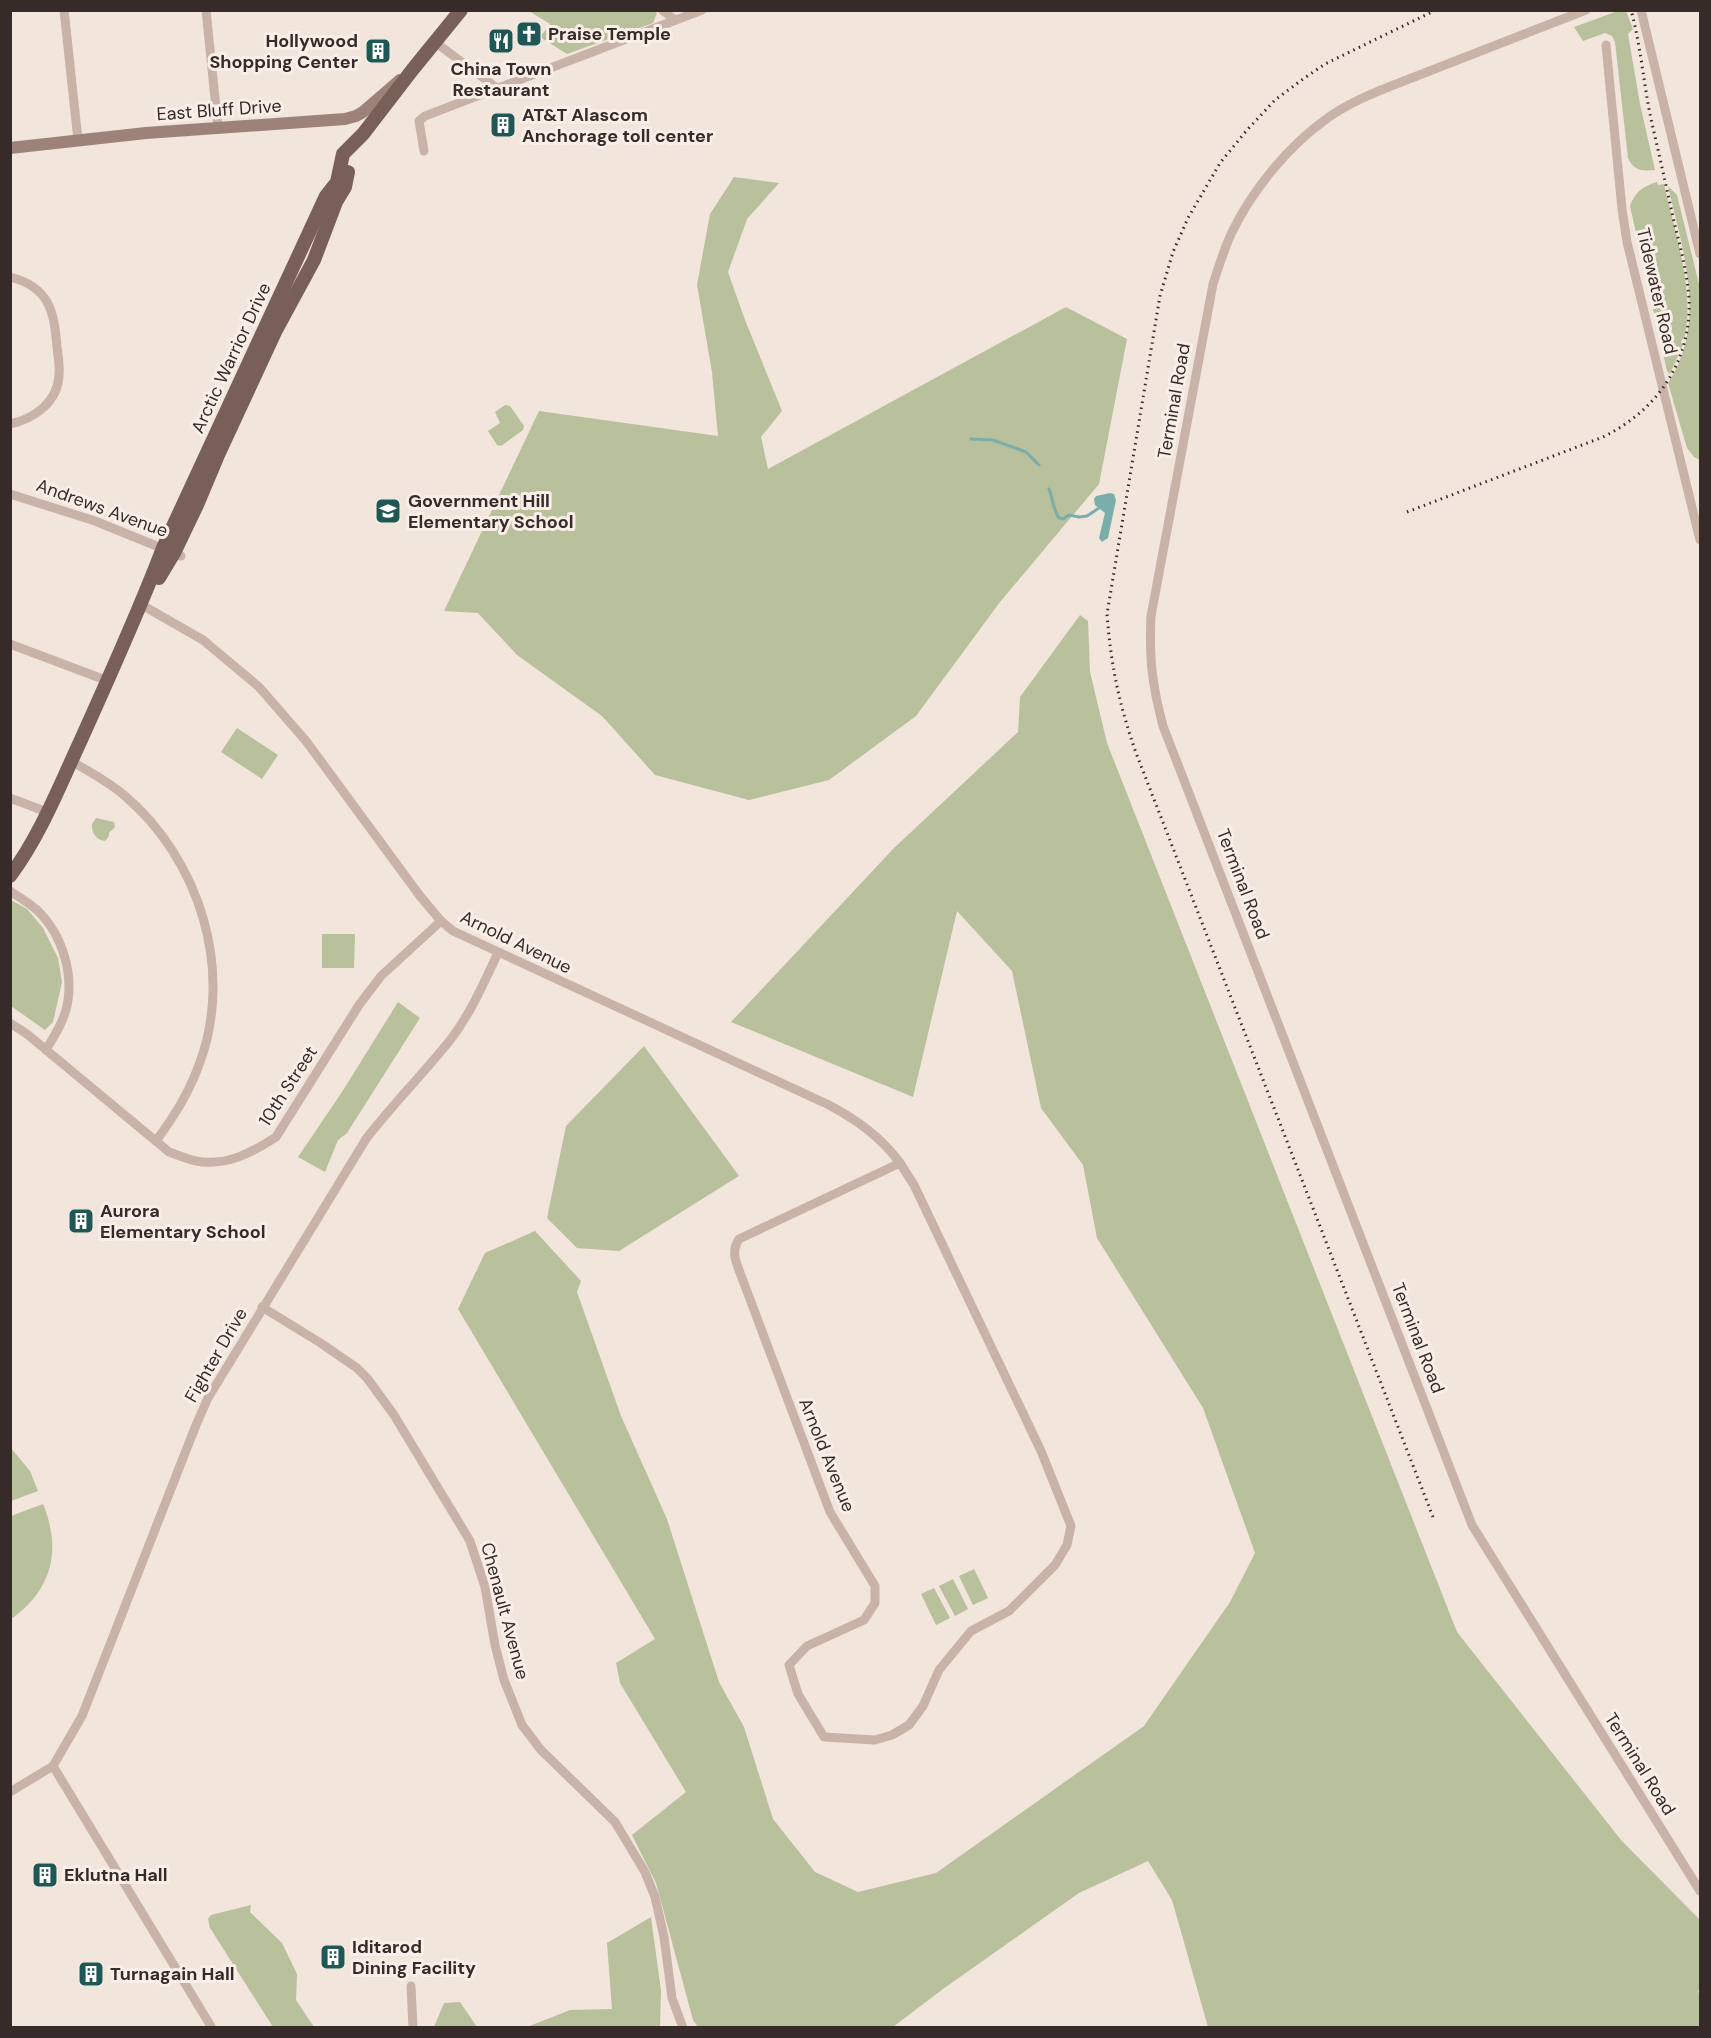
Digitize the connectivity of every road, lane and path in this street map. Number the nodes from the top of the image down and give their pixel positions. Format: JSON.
{"nodes":[{"id":1,"x":64,"y":10,"type":"edge"},
{"id":2,"x":206,"y":10,"type":"edge"},
{"id":3,"x":461,"y":10,"type":"edge"},
{"id":4,"x":662,"y":10,"type":"edge"},
{"id":5,"x":1586,"y":10,"type":"edge"},
{"id":6,"x":1641,"y":10,"type":"edge"},
{"id":7,"x":696,"y":12,"type":"edge"},
{"id":8,"x":675,"y":20,"type":"junction"},
{"id":9,"x":436,"y":43,"type":"junction"},
{"id":10,"x":1606,"y":45,"type":"dead end"},
{"id":11,"x":413,"y":69,"type":"junction"},
{"id":12,"x":497,"y":88,"type":"junction"},
{"id":13,"x":218,"y":128,"type":"junction"},
{"id":14,"x":78,"y":140,"type":"junction"},
{"id":15,"x":10,"y":147,"type":"edge"},
{"id":16,"x":424,"y":151,"type":"dead end"},
{"id":17,"x":1701,"y":254,"type":"edge"},
{"id":18,"x":10,"y":278,"type":"edge"},
{"id":19,"x":10,"y":424,"type":"edge"},
{"id":20,"x":10,"y":494,"type":"edge"},
{"id":21,"x":1701,"y":540,"type":"edge"},
{"id":22,"x":173,"y":552,"type":"junction"},
{"id":23,"x":142,"y":605,"type":"junction"},
{"id":24,"x":10,"y":644,"type":"edge"},
{"id":25,"x":108,"y":681,"type":"junction"},
{"id":26,"x":71,"y":761,"type":"junction"},
{"id":27,"x":10,"y":798,"type":"edge"},
{"id":28,"x":47,"y":812,"type":"junction"},
{"id":29,"x":10,"y":876,"type":"edge"},
{"id":30,"x":10,"y":891,"type":"edge"},
{"id":31,"x":441,"y":921,"type":"junction"},
{"id":32,"x":498,"y":953,"type":"junction"},
{"id":33,"x":10,"y":1023,"type":"edge"},
{"id":34,"x":46,"y":1050,"type":"junction"},
{"id":35,"x":156,"y":1142,"type":"junction"},
{"id":36,"x":900,"y":1163,"type":"junction"},
{"id":37,"x":262,"y":1307,"type":"junction"},
{"id":38,"x":53,"y":1766,"type":"junction"},
{"id":39,"x":10,"y":1792,"type":"edge"},
{"id":40,"x":1700,"y":1892,"type":"edge"},
{"id":41,"x":411,"y":1986,"type":"dead end"},
{"id":42,"x":212,"y":2028,"type":"edge"},
{"id":43,"x":413,"y":2028,"type":"edge"},
{"id":44,"x":683,"y":2028,"type":"edge"}],
"edges":[{"from":1,"to":14,"type":"street"},
{"from":2,"to":13,"type":"street"},
{"from":3,"to":9,"type":"main road","name":"Arctic Warrior Drive"},
{"from":4,"to":8,"type":"street"},
{"from":5,"to":40,"type":"street","name":"Terminal Road"},
{"from":6,"to":17,"type":"street"},
{"from":7,"to":8,"type":"street"},
{"from":8,"to":12,"type":"street"},
{"from":9,"to":11,"type":"main road","name":"Arctic Warrior Drive"},
{"from":9,"to":12,"type":"street"},
{"from":10,"to":21,"type":"street","name":"Tidewater Road"},
{"from":11,"to":13,"type":"street","name":"East Bluff Drive"},
{"from":11,"to":22,"type":"main road","name":"Arctic Warrior Drive"},
{"from":12,"to":16,"type":"street"},
{"from":13,"to":14,"type":"street","name":"East Bluff Drive"},
{"from":14,"to":15,"type":"street","name":"East Bluff Drive"},
{"from":18,"to":19,"type":"street"},
{"from":20,"to":22,"type":"street","name":"Andrews Avenue"},
{"from":22,"to":23,"type":"main road","name":"Arctic Warrior Drive"},
{"from":23,"to":25,"type":"main road","name":"Arctic Warrior Drive"},
{"from":23,"to":31,"type":"street","name":"Arnold Avenue"},
{"from":24,"to":25,"type":"street"},
{"from":25,"to":26,"type":"main road","name":"Arctic Warrior Drive"},
{"from":26,"to":28,"type":"main road","name":"Arctic Warrior Drive"},
{"from":26,"to":35,"type":"street"},
{"from":27,"to":28,"type":"street"},
{"from":28,"to":29,"type":"main road","name":"Arctic Warrior Drive"},
{"from":30,"to":34,"type":"street"},
{"from":31,"to":32,"type":"street","name":"Arnold Avenue"},
{"from":31,"to":35,"type":"street","name":"10th Street"},
{"from":32,"to":36,"type":"street","name":"Arnold Avenue"},
{"from":32,"to":37,"type":"street","name":"Fighter Drive"},
{"from":33,"to":34,"type":"street","name":"10th Street"},
{"from":34,"to":35,"type":"street","name":"10th Street"},
{"from":36,"to":36,"type":"street","name":"Arnold Avenue"},
{"from":37,"to":38,"type":"street","name":"Fighter Drive"},
{"from":37,"to":44,"type":"street","name":"Chenault Avenue"},
{"from":38,"to":39,"type":"street","name":"Fighter Drive"},
{"from":38,"to":42,"type":"street"},
{"from":41,"to":43,"type":"street"}]}
